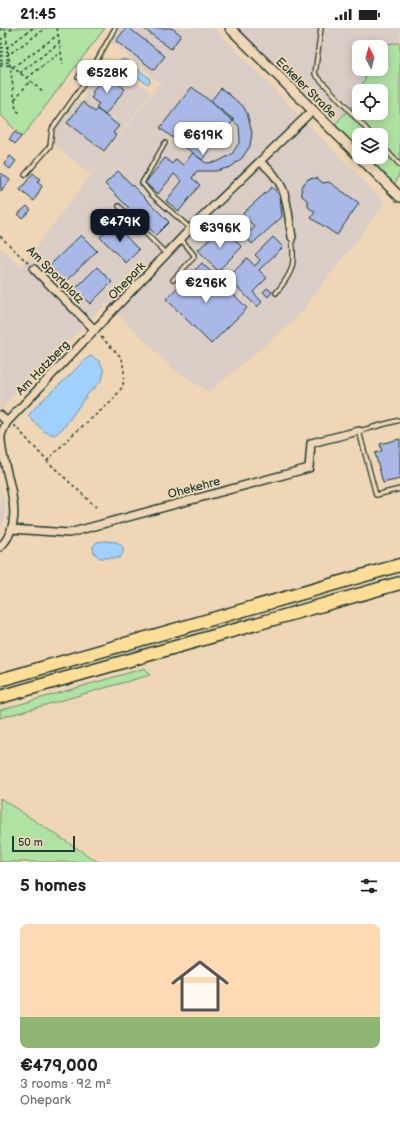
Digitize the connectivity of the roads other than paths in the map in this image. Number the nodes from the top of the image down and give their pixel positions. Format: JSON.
{"nodes":[{"id":1,"x":115,"y":28,"type":"edge"},
{"id":2,"x":230,"y":28,"type":"edge"},
{"id":3,"x":321,"y":28,"type":"edge"},
{"id":4,"x":312,"y":111,"type":"junction"},
{"id":5,"x":365,"y":128,"type":"edge"},
{"id":6,"x":165,"y":143,"type":"dead end"},
{"id":7,"x":388,"y":152,"type":"edge"},
{"id":8,"x":260,"y":162,"type":"junction"},
{"id":9,"x":400,"y":165,"type":"edge"},
{"id":10,"x":25,"y":175,"type":"dead end"},
{"id":11,"x":400,"y":197,"type":"edge"},
{"id":12,"x":119,"y":206,"type":"dead end"},
{"id":13,"x":191,"y":229,"type":"junction"},
{"id":14,"x":292,"y":237,"type":"joint"},
{"id":15,"x":181,"y":239,"type":"junction"},
{"id":16,"x":167,"y":254,"type":"junction"},
{"id":17,"x":34,"y":269,"type":"road end"},
{"id":18,"x":173,"y":280,"type":"dead end"},
{"id":19,"x":276,"y":293,"type":"dead end"},
{"id":20,"x":95,"y":330,"type":"junction"},
{"id":21,"x":0,"y":415,"type":"edge"},
{"id":22,"x":400,"y":420,"type":"edge"},
{"id":23,"x":7,"y":422,"type":"junction"},
{"id":24,"x":359,"y":431,"type":"junction"},
{"id":25,"x":1,"y":435,"type":"edge"},
{"id":26,"x":1,"y":449,"type":"edge"},
{"id":27,"x":400,"y":489,"type":"edge"},
{"id":28,"x":11,"y":528,"type":"junction"},
{"id":29,"x":0,"y":547,"type":"edge"},
{"id":30,"x":400,"y":565,"type":"edge"},
{"id":31,"x":400,"y":583,"type":"edge"},
{"id":32,"x":0,"y":680,"type":"edge"},
{"id":33,"x":0,"y":697,"type":"edge"}],
"edges":[{"from":1,"to":10,"type":"lane"},
{"from":2,"to":4,"type":"street","name":"Eckeler Straße"},
{"from":3,"to":5,"type":"lane"},
{"from":4,"to":8,"type":"street","name":"Ohepark"},
{"from":4,"to":11,"type":"street","name":"Eckeler Straße"},
{"from":6,"to":13,"type":"lane"},
{"from":7,"to":9,"type":"lane"},
{"from":8,"to":13,"type":"street","name":"Ohepark"},
{"from":8,"to":14,"type":"street"},
{"from":12,"to":16,"type":"lane"},
{"from":13,"to":15,"type":"street","name":"Ohepark"},
{"from":14,"to":19,"type":"lane"},
{"from":15,"to":16,"type":"street","name":"Ohepark"},
{"from":15,"to":18,"type":"lane"},
{"from":16,"to":20,"type":"street","name":"Ohepark"},
{"from":17,"to":20,"type":"street","name":"Am Sportplatz"},
{"from":20,"to":23,"type":"street","name":"Am Hatzberg"},
{"from":21,"to":23,"type":"street"},
{"from":22,"to":24,"type":"lane"},
{"from":23,"to":25,"type":"street","name":"Am Hatzberg"},
{"from":24,"to":27,"type":"lane"},
{"from":24,"to":28,"type":"street","name":"Ohekehre"},
{"from":25,"to":26,"type":"street","name":"Am Hatzberg"},
{"from":26,"to":28,"type":"street","name":"Am Hatzberg"},
{"from":28,"to":29,"type":"street","name":"Am Hatzberg"},
{"from":30,"to":32,"type":"highway"},
{"from":31,"to":33,"type":"highway"}]}
